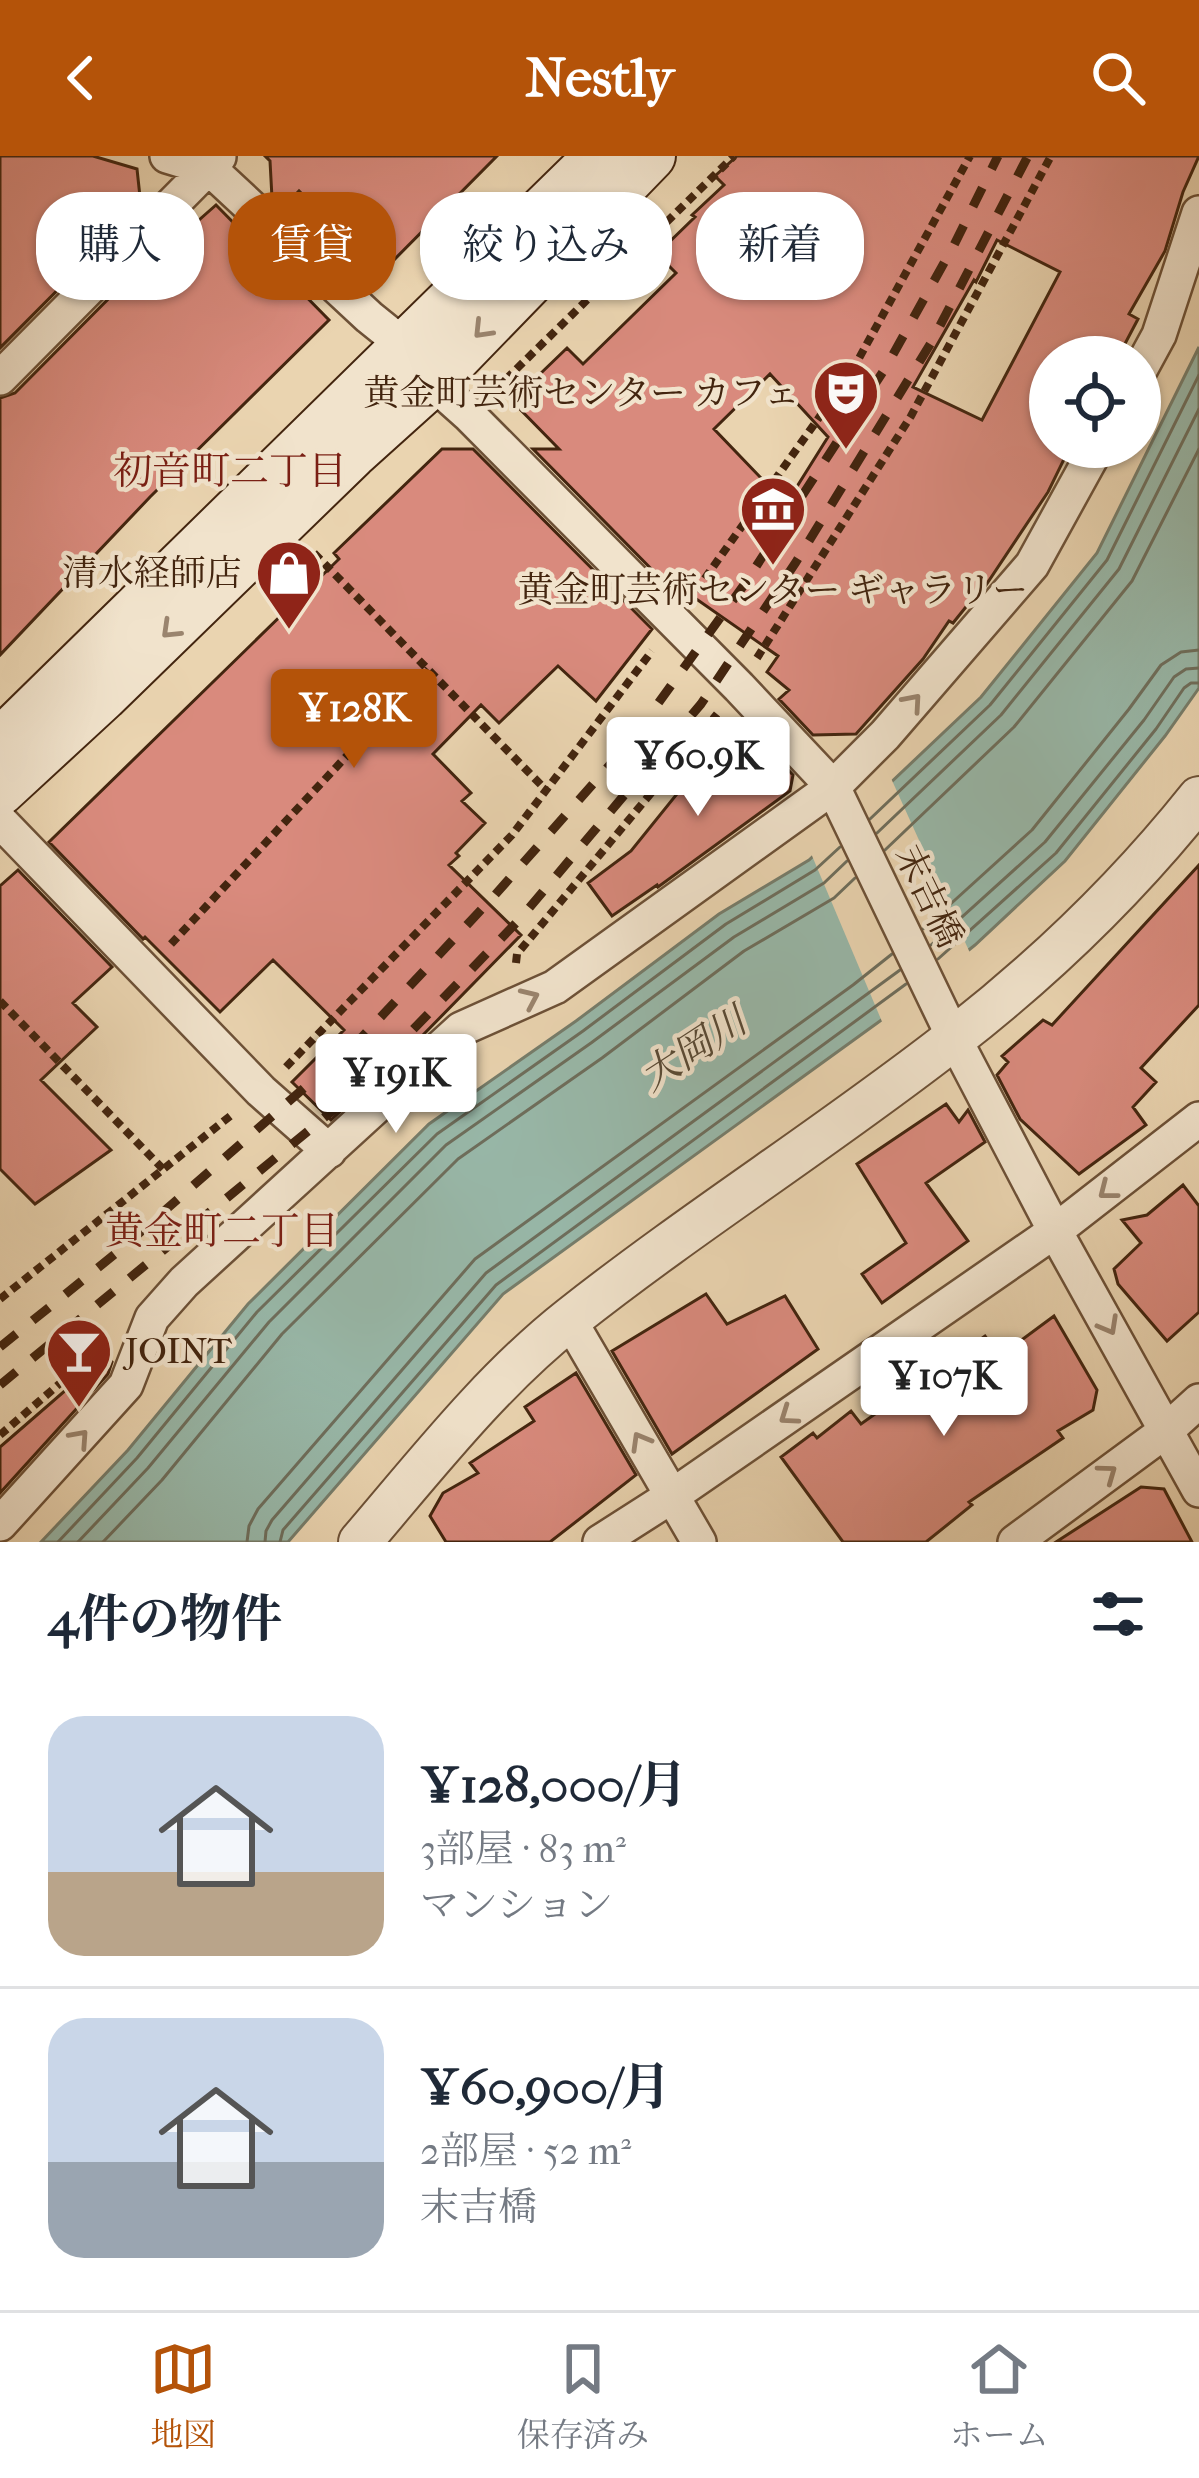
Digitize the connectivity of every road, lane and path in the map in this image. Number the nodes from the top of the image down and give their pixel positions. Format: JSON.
{"nodes":[{"id":1,"x":167,"y":156,"type":"edge"},
{"id":2,"x":599,"y":156,"type":"edge"},
{"id":3,"x":651,"y":156,"type":"edge"},
{"id":4,"x":1051,"y":156,"type":"edge"},
{"id":5,"x":214,"y":162,"type":"edge"},
{"id":6,"x":1199,"y":213,"type":"edge"},
{"id":7,"x":1159,"y":336,"type":"edge"},
{"id":8,"x":418,"y":364,"type":"junction"},
{"id":9,"x":0,"y":379,"type":"edge"},
{"id":10,"x":1085,"y":468,"type":"edge"},
{"id":11,"x":314,"y":553,"type":"dead end"},
{"id":12,"x":428,"y":669,"type":"junction"},
{"id":13,"x":739,"y":687,"type":"junction"},
{"id":14,"x":0,"y":743,"type":"edge"},
{"id":15,"x":832,"y":787,"type":"junction"},
{"id":16,"x":546,"y":790,"type":"dead end"},
{"id":17,"x":0,"y":791,"type":"edge"},
{"id":18,"x":1199,"y":798,"type":"edge"},
{"id":19,"x":0,"y":821,"type":"edge"},
{"id":20,"x":145,"y":971,"type":"junction"},
{"id":21,"x":0,"y":1000,"type":"edge"},
{"id":22,"x":512,"y":1006,"type":"junction"},
{"id":23,"x":954,"y":1038,"type":"junction"},
{"id":24,"x":261,"y":1091,"type":"junction"},
{"id":25,"x":1199,"y":1119,"type":"edge"},
{"id":26,"x":329,"y":1151,"type":"junction"},
{"id":27,"x":164,"y":1169,"type":"junction"},
{"id":28,"x":1055,"y":1231,"type":"junction"},
{"id":29,"x":0,"y":1299,"type":"edge"},
{"id":30,"x":569,"y":1319,"type":"junction"},
{"id":31,"x":126,"y":1385,"type":"junction"},
{"id":32,"x":1199,"y":1401,"type":"edge"},
{"id":33,"x":1167,"y":1430,"type":"junction"},
{"id":34,"x":0,"y":1435,"type":"edge"},
{"id":35,"x":1199,"y":1490,"type":"edge"},
{"id":36,"x":672,"y":1496,"type":"junction"},
{"id":37,"x":0,"y":1524,"type":"edge"},
{"id":38,"x":360,"y":1542,"type":"edge"},
{"id":39,"x":600,"y":1542,"type":"edge"},
{"id":40,"x":699,"y":1542,"type":"edge"},
{"id":41,"x":1015,"y":1542,"type":"edge"}],
"edges":[{"from":1,"to":5,"type":"street"},
{"from":2,"to":8,"type":"main road"},
{"from":3,"to":8,"type":"main road","one_way":true},
{"from":4,"to":13,"type":"path"},
{"from":5,"to":8,"type":"street","name":"末吉橋"},
{"from":5,"to":9,"type":"street"},
{"from":6,"to":7,"type":"street"},
{"from":8,"to":13,"type":"street","name":"末吉橋"},
{"from":8,"to":14,"type":"main road"},
{"from":8,"to":17,"type":"main road","one_way":true},
{"from":15,"to":10,"type":"street","one_way":true},
{"from":11,"to":12,"type":"path"},
{"from":12,"to":16,"type":"path"},
{"from":12,"to":20,"type":"path"},
{"from":13,"to":15,"type":"street","name":"末吉橋"},
{"from":13,"to":22,"type":"path"},
{"from":22,"to":15,"type":"street","one_way":true},
{"from":15,"to":23,"type":"street","name":"末吉橋"},
{"from":18,"to":23,"type":"street"},
{"from":19,"to":20,"type":"street"},
{"from":20,"to":24,"type":"street"},
{"from":21,"to":27,"type":"path"},
{"from":22,"to":26,"type":"street"},
{"from":23,"to":28,"type":"street","name":"末吉橋"},
{"from":23,"to":30,"type":"street"},
{"from":24,"to":26,"type":"street"},
{"from":24,"to":27,"type":"path"},
{"from":25,"to":28,"type":"street","one_way":true},
{"from":26,"to":31,"type":"street"},
{"from":27,"to":29,"type":"path"},
{"from":28,"to":33,"type":"street","name":"末吉橋","one_way":true},
{"from":28,"to":36,"type":"street","one_way":true},
{"from":36,"to":30,"type":"street","one_way":true},
{"from":30,"to":38,"type":"street"},
{"from":31,"to":34,"type":"path"},
{"from":37,"to":31,"type":"street","one_way":true},
{"from":32,"to":33,"type":"street"},
{"from":33,"to":35,"type":"street","name":"末吉橋"},
{"from":41,"to":33,"type":"street","one_way":true},
{"from":36,"to":39,"type":"street"},
{"from":36,"to":40,"type":"street"}]}
